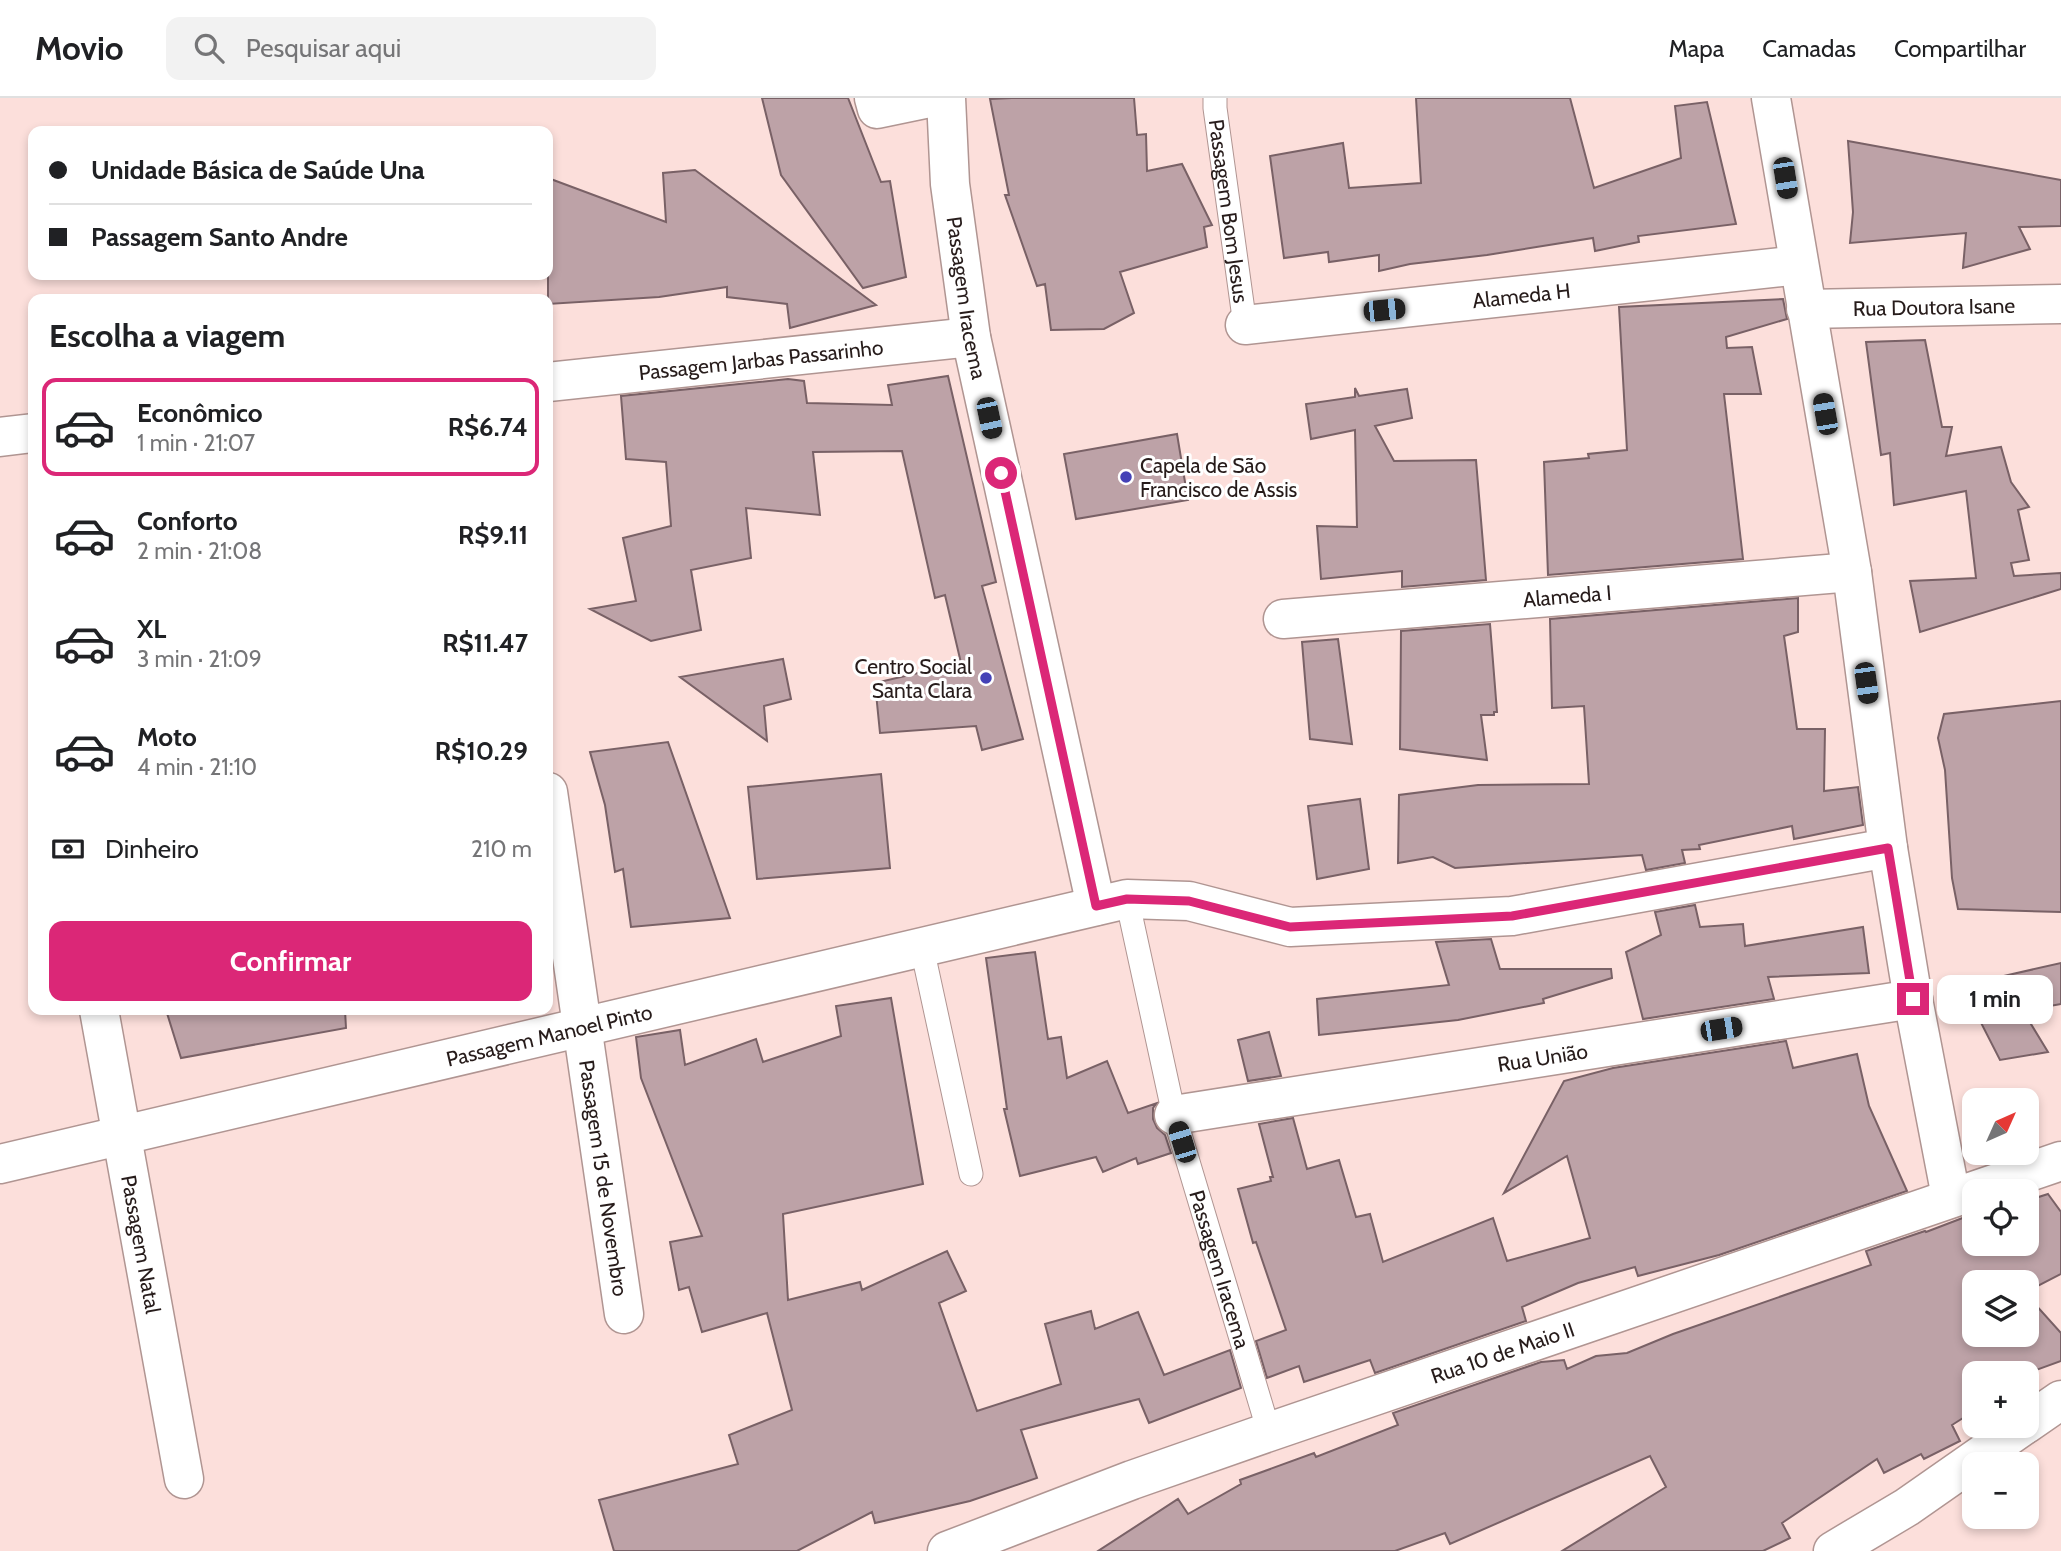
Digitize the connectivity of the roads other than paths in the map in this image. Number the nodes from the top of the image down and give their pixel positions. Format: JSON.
{"nodes":[{"id":1,"x":930,"y":98,"type":"edge"},
{"id":2,"x":946,"y":98,"type":"edge"},
{"id":3,"x":1216,"y":98,"type":"edge"},
{"id":4,"x":1772,"y":98,"type":"edge"},
{"id":5,"x":876,"y":104,"type":"edge"},
{"id":6,"x":1799,"y":265,"type":"junction"},
{"id":7,"x":2061,"y":304,"type":"edge"},
{"id":8,"x":1806,"y":309,"type":"junction"},
{"id":9,"x":1245,"y":325,"type":"joint"},
{"id":10,"x":971,"y":337,"type":"junction"},
{"id":11,"x":553,"y":381,"type":"edge"},
{"id":12,"x":28,"y":434,"type":"edge"},
{"id":13,"x":0,"y":437,"type":"edge"},
{"id":14,"x":1852,"y":572,"type":"junction"},
{"id":15,"x":1283,"y":619,"type":"dead end"},
{"id":16,"x":553,"y":827,"type":"edge"},
{"id":17,"x":1888,"y":848,"type":"junction"},
{"id":18,"x":1112,"y":902,"type":"junction"},
{"id":19,"x":922,"y":948,"type":"junction"},
{"id":20,"x":1913,"y":999,"type":"junction"},
{"id":21,"x":100,"y":1015,"type":"edge"},
{"id":22,"x":582,"y":1027,"type":"junction"},
{"id":23,"x":1174,"y":1115,"type":"junction"},
{"id":24,"x":123,"y":1136,"type":"junction"},
{"id":25,"x":2061,"y":1161,"type":"edge"},
{"id":26,"x":0,"y":1164,"type":"edge"},
{"id":27,"x":971,"y":1174,"type":"dead end"},
{"id":28,"x":1951,"y":1197,"type":"junction"},
{"id":29,"x":624,"y":1314,"type":"dead end"},
{"id":30,"x":2061,"y":1400,"type":"edge"},
{"id":31,"x":2039,"y":1415,"type":"edge"},
{"id":32,"x":1269,"y":1432,"type":"junction"},
{"id":33,"x":2006,"y":1438,"type":"edge"},
{"id":34,"x":184,"y":1479,"type":"dead end"},
{"id":35,"x":947,"y":1551,"type":"edge"},
{"id":36,"x":1833,"y":1551,"type":"edge"}],
"edges":[{"from":1,"to":5,"type":"street"},
{"from":2,"to":10,"type":"street","name":"Passagem Iracema"},
{"from":3,"to":9,"type":"lane","name":"Passagem Bom Jesus"},
{"from":4,"to":6,"type":"street"},
{"from":6,"to":8,"type":"street"},
{"from":6,"to":9,"type":"street","name":"Alameda H"},
{"from":7,"to":8,"type":"street","name":"Rua Doutora Isane"},
{"from":8,"to":14,"type":"street"},
{"from":10,"to":11,"type":"street","name":"Passagem Jarbas Passarinho"},
{"from":10,"to":18,"type":"street","name":"Passagem Iracema"},
{"from":12,"to":13,"type":"street"},
{"from":14,"to":15,"type":"street","name":"Alameda I"},
{"from":14,"to":17,"type":"street"},
{"from":16,"to":22,"type":"street","name":"Passagem 15 de Novembro"},
{"from":17,"to":18,"type":"street","name":"Passagem Manoel Pinto"},
{"from":17,"to":20,"type":"street"},
{"from":18,"to":19,"type":"street","name":"Passagem Manoel Pinto"},
{"from":18,"to":23,"type":"lane","name":"Passagem Iracema"},
{"from":19,"to":22,"type":"street","name":"Passagem Manoel Pinto"},
{"from":19,"to":27,"type":"lane"},
{"from":20,"to":23,"type":"street","name":"Rua União"},
{"from":20,"to":28,"type":"street"},
{"from":21,"to":24,"type":"street","name":"Passagem Natal"},
{"from":22,"to":24,"type":"street","name":"Passagem Manoel Pinto"},
{"from":22,"to":29,"type":"street","name":"Passagem 15 de Novembro"},
{"from":23,"to":32,"type":"lane","name":"Passagem Iracema"},
{"from":24,"to":26,"type":"street","name":"Passagem Manoel Pinto"},
{"from":24,"to":34,"type":"street","name":"Passagem Natal"},
{"from":25,"to":28,"type":"street","name":"Rua 10 de Maio II"},
{"from":28,"to":32,"type":"street","name":"Rua 10 de Maio II"},
{"from":30,"to":31,"type":"street"},
{"from":32,"to":35,"type":"street","name":"Rua 10 de Maio II"},
{"from":33,"to":36,"type":"street"}]}
